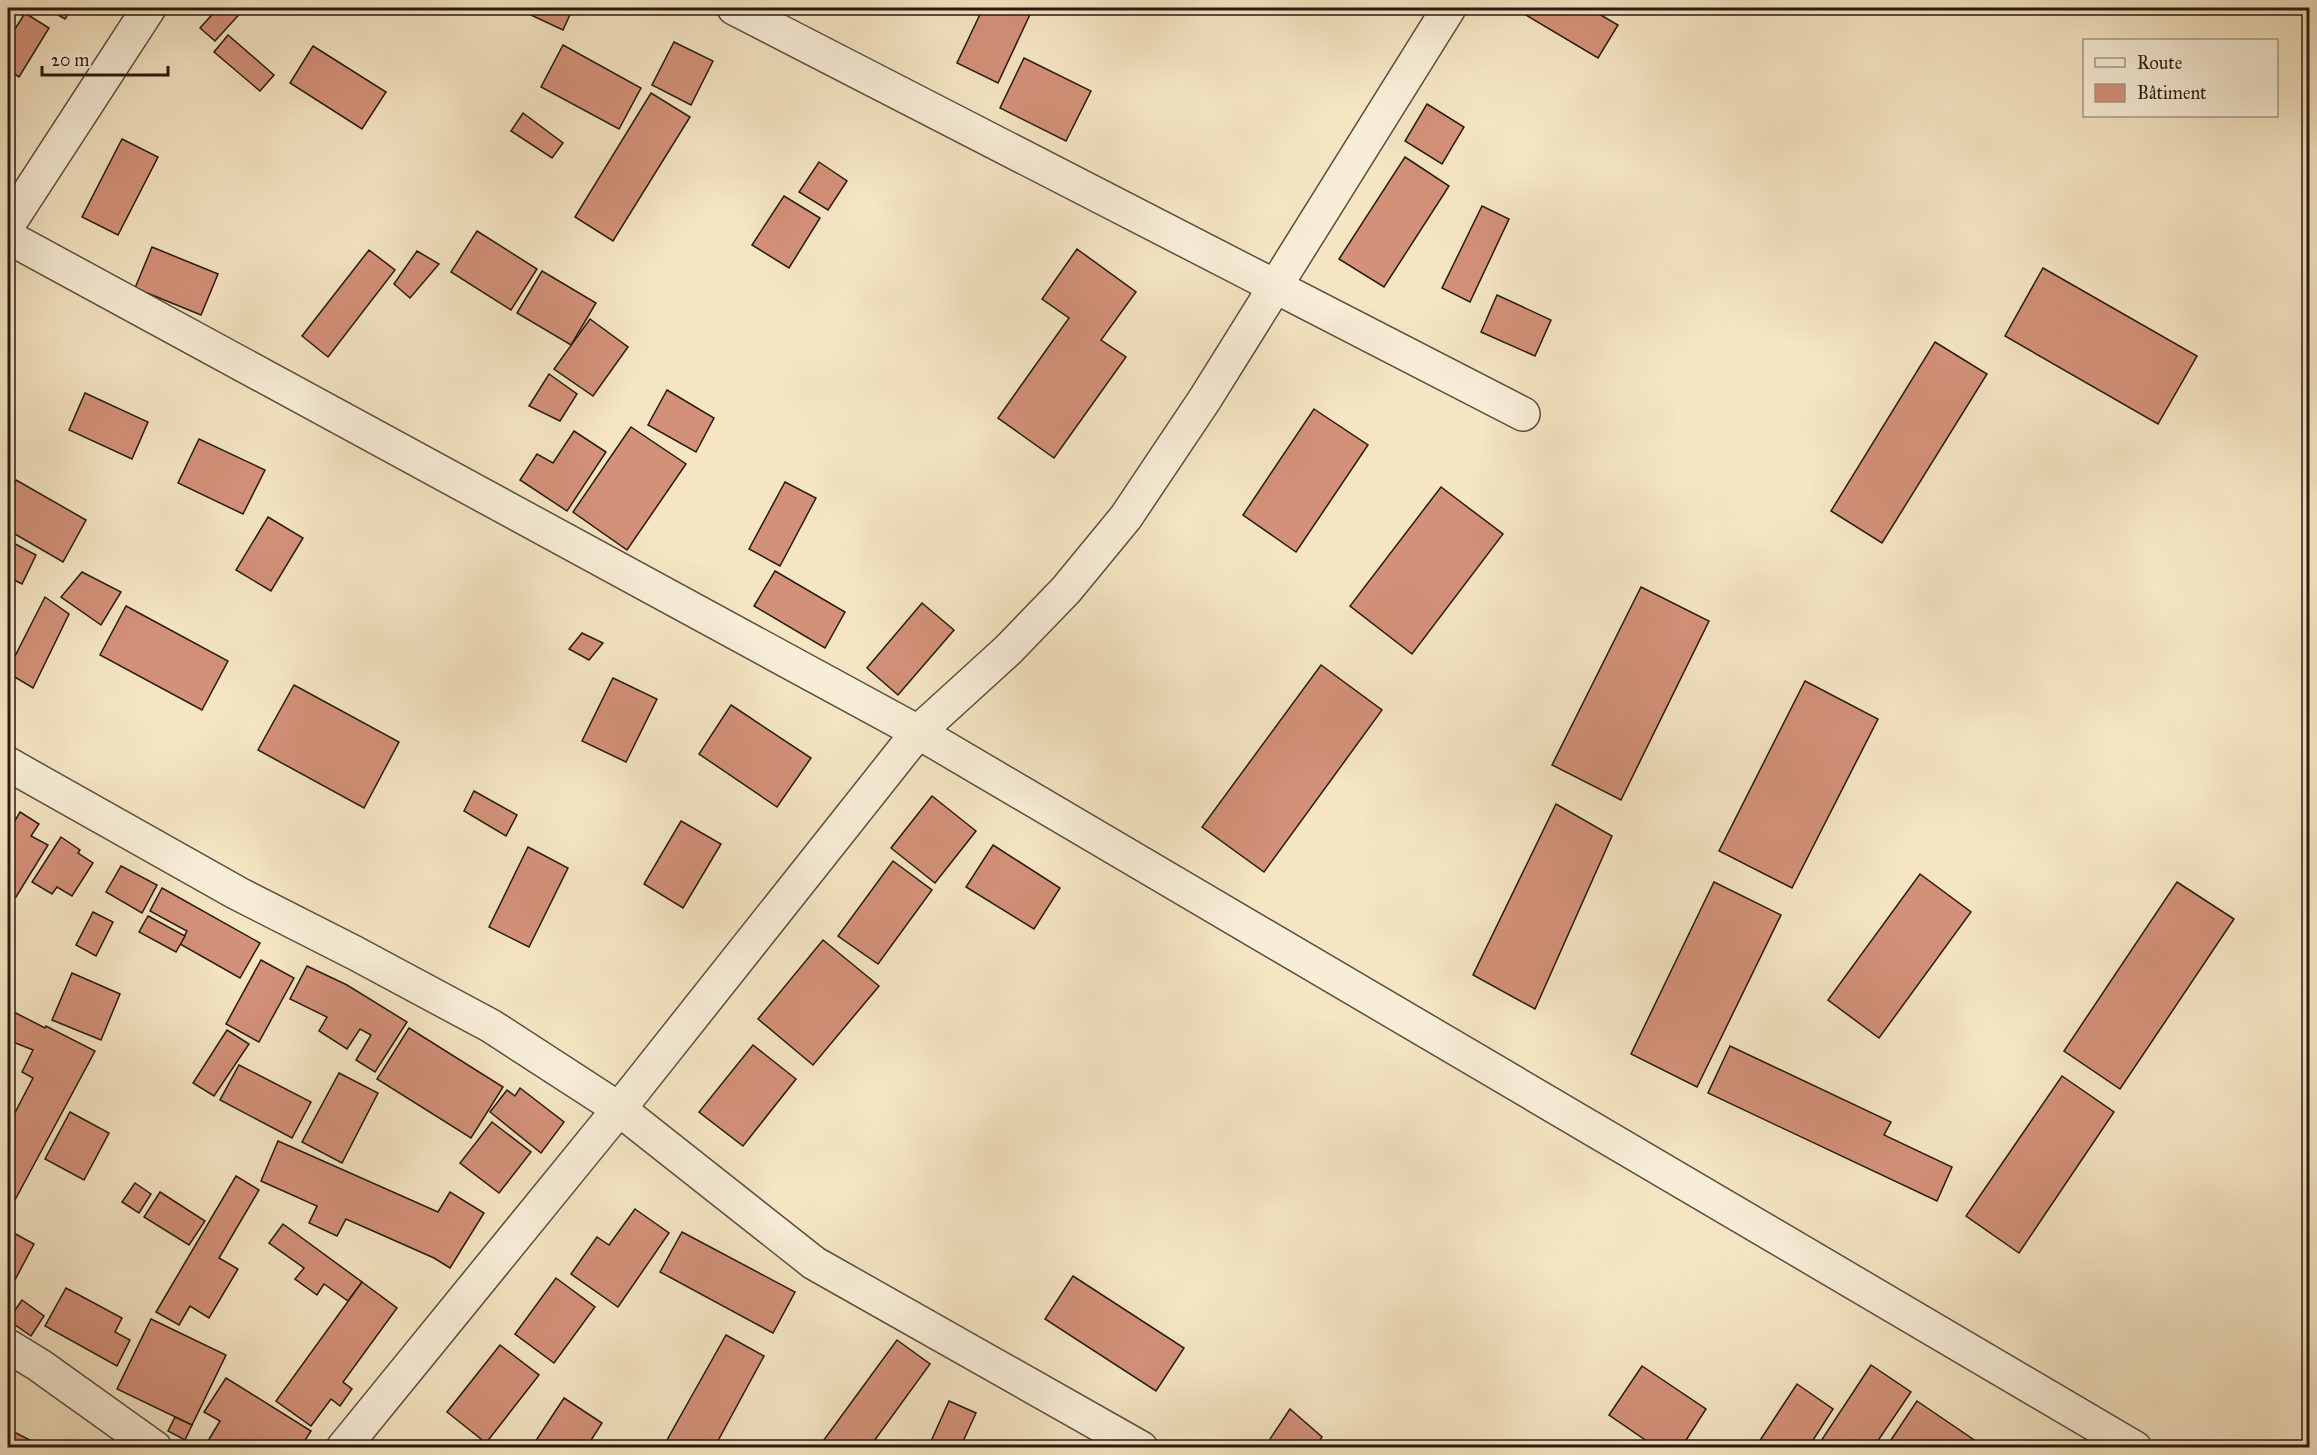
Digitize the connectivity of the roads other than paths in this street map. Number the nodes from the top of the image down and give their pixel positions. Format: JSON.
{"nodes":[{"id":1,"x":149,"y":8,"type":"edge"},
{"id":2,"x":734,"y":8,"type":"edge"},
{"id":3,"x":1449,"y":8,"type":"edge"},
{"id":4,"x":8,"y":225,"type":"edge"},
{"id":5,"x":8,"y":237,"type":"edge"},
{"id":6,"x":1274,"y":287,"type":"junction"},
{"id":7,"x":1522,"y":414,"type":"dead end"},
{"id":8,"x":918,"y":732,"type":"junction"},
{"id":9,"x":8,"y":764,"type":"edge"},
{"id":10,"x":620,"y":1109,"type":"junction"},
{"id":11,"x":8,"y":1346,"type":"edge"},
{"id":12,"x":155,"y":1448,"type":"edge"},
{"id":13,"x":343,"y":1448,"type":"edge"},
{"id":14,"x":1142,"y":1448,"type":"edge"},
{"id":15,"x":2135,"y":1448,"type":"edge"}],
"edges":[{"from":1,"to":4,"type":"street"},
{"from":2,"to":6,"type":"street"},
{"from":3,"to":6,"type":"street"},
{"from":5,"to":8,"type":"street"},
{"from":6,"to":7,"type":"street"},
{"from":6,"to":8,"type":"street"},
{"from":8,"to":10,"type":"street"},
{"from":8,"to":15,"type":"street"},
{"from":9,"to":10,"type":"street"},
{"from":10,"to":13,"type":"street"},
{"from":10,"to":14,"type":"street"},
{"from":11,"to":12,"type":"street"}]}
